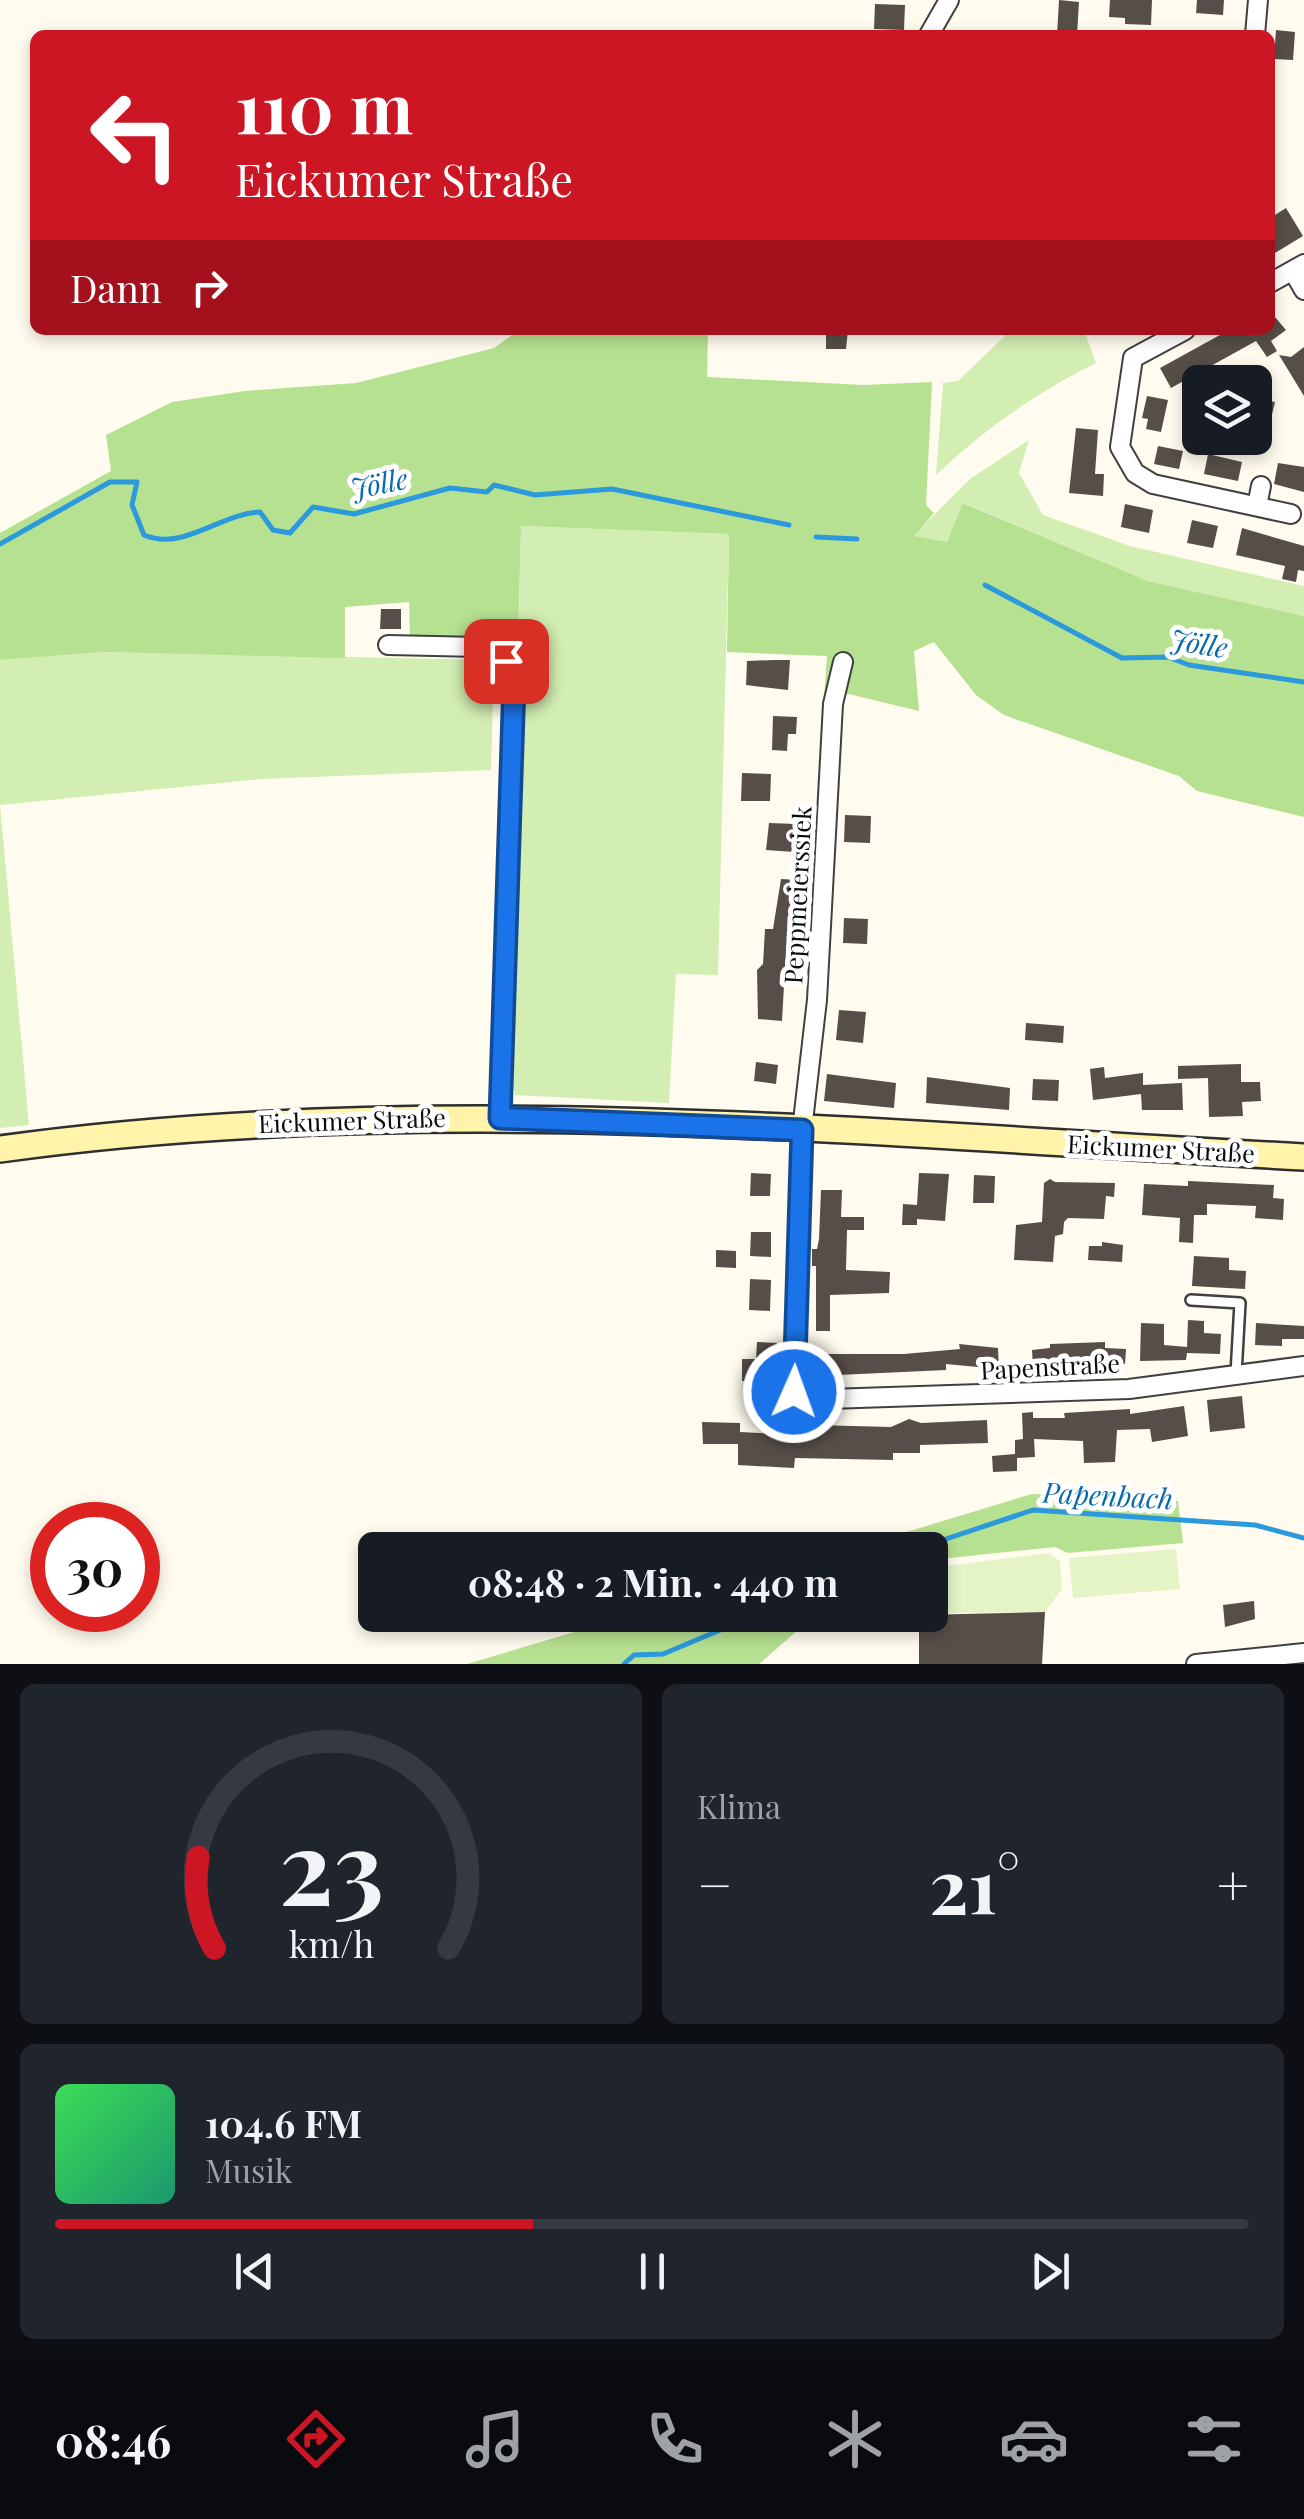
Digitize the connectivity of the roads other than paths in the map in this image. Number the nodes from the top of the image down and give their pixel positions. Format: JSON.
{"nodes":[{"id":1,"x":949,"y":0,"type":"edge"},
{"id":2,"x":1258,"y":0,"type":"edge"},
{"id":3,"x":931,"y":30,"type":"edge"},
{"id":4,"x":1256,"y":30,"type":"edge"},
{"id":5,"x":1298,"y":267,"type":"edge"},
{"id":6,"x":1275,"y":280,"type":"edge"},
{"id":7,"x":1304,"y":290,"type":"edge"},
{"id":8,"x":1176,"y":335,"type":"edge"},
{"id":9,"x":1261,"y":486,"type":"dead end"},
{"id":10,"x":1256,"y":506,"type":"junction"},
{"id":11,"x":1291,"y":514,"type":"dead end"},
{"id":12,"x":388,"y":645,"type":"dead end"},
{"id":13,"x":843,"y":662,"type":"dead end"},
{"id":14,"x":500,"y":1118,"type":"junction"},
{"id":15,"x":802,"y":1130,"type":"junction"},
{"id":16,"x":0,"y":1149,"type":"edge"},
{"id":17,"x":1304,"y":1157,"type":"edge"},
{"id":18,"x":1192,"y":1300,"type":"dead end"},
{"id":19,"x":1304,"y":1366,"type":"edge"},
{"id":20,"x":1236,"y":1374,"type":"junction"},
{"id":21,"x":798,"y":1400,"type":"joint"},
{"id":22,"x":1304,"y":1653,"type":"edge"},
{"id":23,"x":1280,"y":1660,"type":"edge"},
{"id":24,"x":1196,"y":1664,"type":"edge"}],
"edges":[{"from":1,"to":3,"type":"street"},
{"from":2,"to":4,"type":"street"},
{"from":5,"to":6,"type":"street"},
{"from":5,"to":7,"type":"street"},
{"from":8,"to":10,"type":"street"},
{"from":9,"to":10,"type":"street"},
{"from":10,"to":11,"type":"street"},
{"from":12,"to":14,"type":"street"},
{"from":13,"to":15,"type":"street","name":"Peppmeierssiek"},
{"from":14,"to":15,"type":"main road","name":"Eickumer Straße"},
{"from":14,"to":16,"type":"main road","name":"Eickumer Straße"},
{"from":15,"to":17,"type":"main road","name":"Eickumer Straße"},
{"from":15,"to":21,"type":"street","name":"Peppmeierssiek"},
{"from":18,"to":20,"type":"lane"},
{"from":19,"to":20,"type":"street","name":"Papenstraße"},
{"from":20,"to":21,"type":"street","name":"Papenstraße"},
{"from":22,"to":23,"type":"street"},
{"from":23,"to":24,"type":"street"}]}
